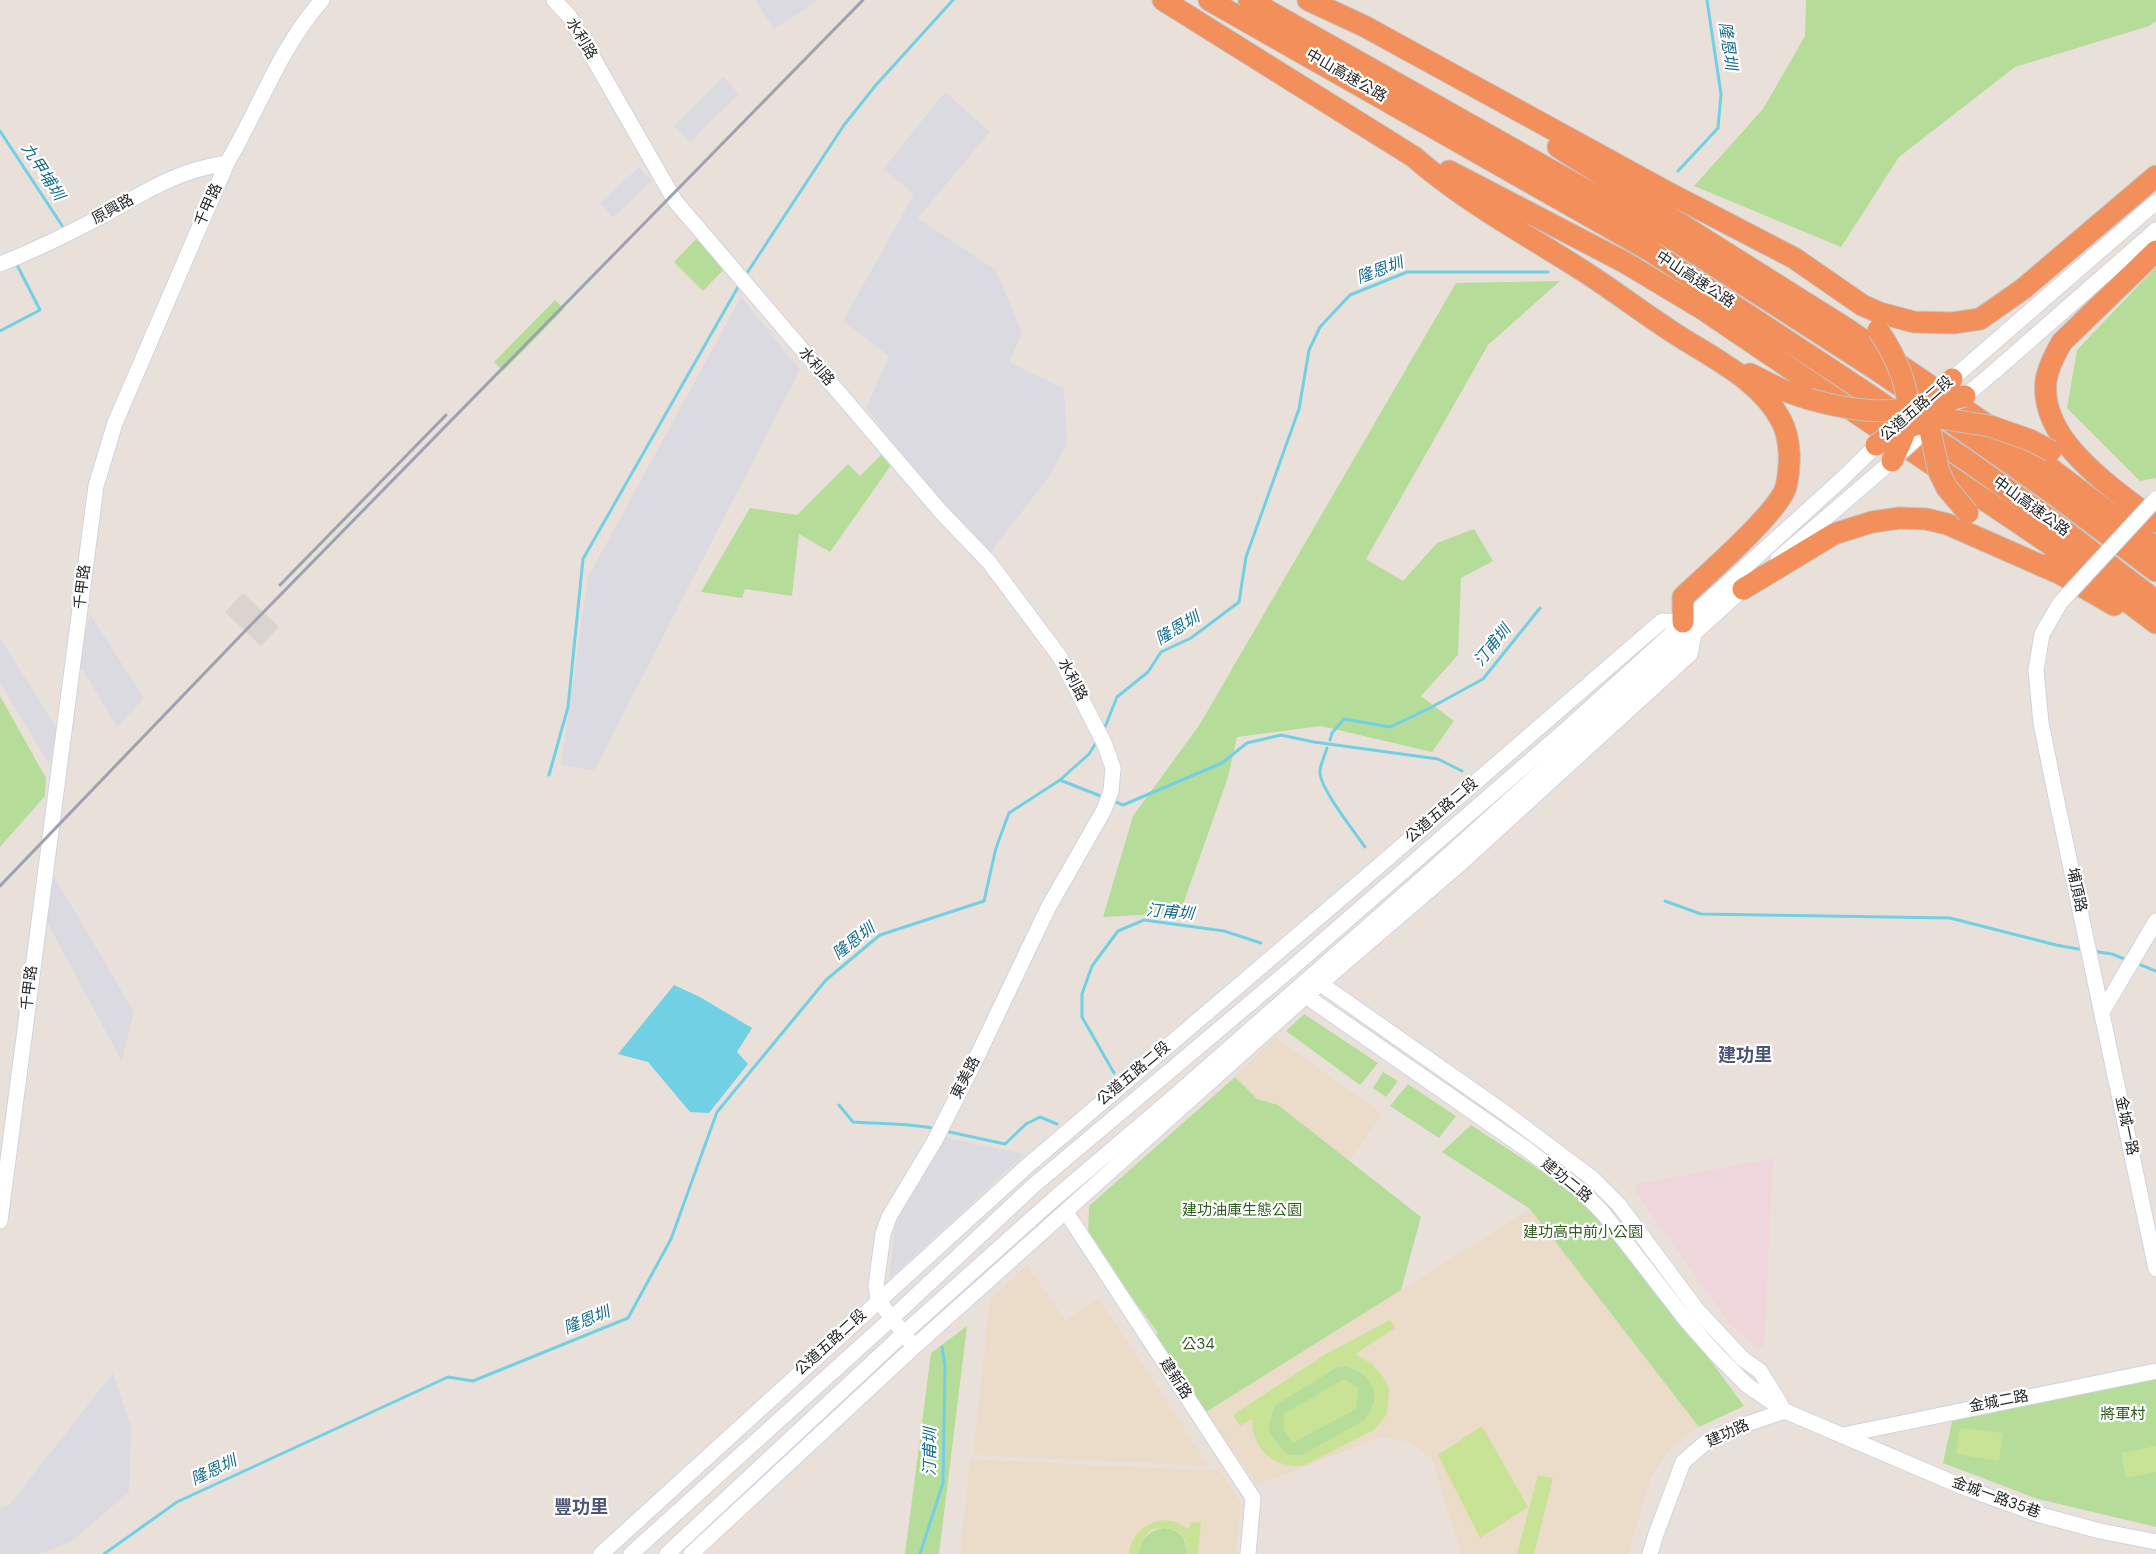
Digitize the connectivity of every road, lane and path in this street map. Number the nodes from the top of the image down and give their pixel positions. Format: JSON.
{"nodes":[{"id":1,"x":322,"y":0,"type":"edge"},
{"id":2,"x":554,"y":0,"type":"edge"},
{"id":3,"x":1163,"y":0,"type":"edge"},
{"id":4,"x":1209,"y":0,"type":"edge"},
{"id":5,"x":1249,"y":0,"type":"edge"},
{"id":6,"x":1308,"y":0,"type":"edge"},
{"id":7,"x":1452,"y":74,"type":"junction"},
{"id":8,"x":1414,"y":157,"type":"junction"},
{"id":9,"x":227,"y":163,"type":"junction"},
{"id":10,"x":2156,"y":176,"type":"edge"},
{"id":11,"x":2156,"y":202,"type":"edge"},
{"id":12,"x":2156,"y":230,"type":"edge"},
{"id":13,"x":2156,"y":251,"type":"edge"},
{"id":14,"x":1794,"y":258,"type":"junction"},
{"id":15,"x":0,"y":264,"type":"edge"},
{"id":16,"x":1733,"y":369,"type":"junction"},
{"id":17,"x":1958,"y":387,"type":"junction"},
{"id":18,"x":1922,"y":416,"type":"junction"},
{"id":19,"x":1876,"y":445,"type":"joint"},
{"id":20,"x":1892,"y":461,"type":"joint"},
{"id":21,"x":2107,"y":483,"type":"junction"},
{"id":22,"x":2156,"y":499,"type":"edge"},
{"id":23,"x":2156,"y":522,"type":"edge"},
{"id":24,"x":2156,"y":548,"type":"edge"},
{"id":25,"x":2156,"y":571,"type":"edge"},
{"id":26,"x":2056,"y":572,"type":"junction"},
{"id":27,"x":1743,"y":589,"type":"junction"},
{"id":28,"x":2156,"y":602,"type":"edge"},
{"id":29,"x":2156,"y":623,"type":"edge"},
{"id":30,"x":1689,"y":627,"type":"junction"},
{"id":31,"x":2156,"y":630,"type":"edge"},
{"id":32,"x":1112,"y":791,"type":"joint"},
{"id":33,"x":1335,"y":903,"type":"junction"},
{"id":34,"x":2156,"y":921,"type":"edge"},
{"id":35,"x":1292,"y":968,"type":"junction"},
{"id":36,"x":1321,"y":984,"type":"junction"},
{"id":37,"x":2096,"y":984,"type":"joint"},
{"id":38,"x":1306,"y":996,"type":"junction"},
{"id":39,"x":2102,"y":1012,"type":"junction"},
{"id":40,"x":1066,"y":1212,"type":"junction"},
{"id":41,"x":0,"y":1221,"type":"edge"},
{"id":42,"x":2156,"y":1269,"type":"edge"},
{"id":43,"x":878,"y":1300,"type":"junction"},
{"id":44,"x":892,"y":1319,"type":"junction"},
{"id":45,"x":903,"y":1334,"type":"junction"},
{"id":46,"x":914,"y":1346,"type":"junction"},
{"id":47,"x":2156,"y":1371,"type":"edge"},
{"id":48,"x":1785,"y":1411,"type":"junction"},
{"id":49,"x":1842,"y":1435,"type":"junction"},
{"id":50,"x":2156,"y":1542,"type":"edge"},
{"id":51,"x":601,"y":1554,"type":"edge"},
{"id":52,"x":631,"y":1554,"type":"edge"},
{"id":53,"x":667,"y":1554,"type":"edge"},
{"id":54,"x":691,"y":1554,"type":"edge"},
{"id":55,"x":1248,"y":1554,"type":"edge"},
{"id":56,"x":1650,"y":1554,"type":"edge"}],
"edges":[{"from":1,"to":9,"type":"street","name":"千甲路"},
{"from":2,"to":32,"type":"street","name":"水利路"},
{"from":3,"to":8,"type":"highway"},
{"from":4,"to":28,"type":"highway","name":"中山高速公路"},
{"from":5,"to":25,"type":"highway","name":"中山高速公路"},
{"from":6,"to":7,"type":"highway"},
{"from":7,"to":14,"type":"highway"},
{"from":7,"to":24,"type":"highway"},
{"from":8,"to":16,"type":"highway"},
{"from":8,"to":29,"type":"highway"},
{"from":9,"to":15,"type":"street","name":"原興路"},
{"from":9,"to":41,"type":"street","name":"千甲路"},
{"from":10,"to":14,"type":"highway"},
{"from":11,"to":17,"type":"street","name":"公道五路二段"},
{"from":12,"to":17,"type":"street","name":"公道五路二段","bridge":true},
{"from":13,"to":21,"type":"highway"},
{"from":14,"to":18,"type":"highway","bridge":true},
{"from":16,"to":18,"type":"highway","bridge":true},
{"from":16,"to":30,"type":"highway"},
{"from":17,"to":18,"type":"highway","bridge":true},
{"from":18,"to":19,"type":"highway","bridge":true},
{"from":18,"to":20,"type":"highway","bridge":true},
{"from":18,"to":21,"type":"highway","bridge":true},
{"from":18,"to":26,"type":"highway","bridge":true},
{"from":19,"to":30,"type":"street","name":"公道五路二段","bridge":true},
{"from":20,"to":27,"type":"street","name":"公道五路二段"},
{"from":21,"to":23,"type":"highway"},
{"from":22,"to":37,"type":"street","name":"埔頂路","bridge":true},
{"from":26,"to":27,"type":"highway"},
{"from":26,"to":31,"type":"highway"},
{"from":27,"to":30,"type":"street","name":"公道五路二段"},
{"from":30,"to":33,"type":"street","name":"公道五路二段"},
{"from":30,"to":35,"type":"street","name":"公道五路二段"},
{"from":30,"to":36,"type":"street"},
{"from":30,"to":45,"type":"street","name":"公道五路二段"},
{"from":32,"to":43,"type":"street","name":"東美路"},
{"from":33,"to":35,"type":"street"},
{"from":33,"to":43,"type":"street","name":"公道五路二段"},
{"from":34,"to":39,"type":"street"},
{"from":35,"to":44,"type":"street","name":"公道五路二段"},
{"from":36,"to":38,"type":"street"},
{"from":36,"to":48,"type":"street","name":"建功二路"},
{"from":37,"to":39,"type":"street","name":"金城一路"},
{"from":38,"to":40,"type":"street"},
{"from":38,"to":48,"type":"street","name":"建功二路"},
{"from":39,"to":42,"type":"street","name":"金城一路"},
{"from":40,"to":46,"type":"street"},
{"from":40,"to":55,"type":"street","name":"建新路"},
{"from":43,"to":44,"type":"street"},
{"from":43,"to":51,"type":"street","name":"公道五路二段"},
{"from":44,"to":45,"type":"street"},
{"from":44,"to":52,"type":"street","name":"公道五路二段"},
{"from":45,"to":46,"type":"street"},
{"from":45,"to":53,"type":"street","name":"公道五路二段"},
{"from":46,"to":54,"type":"street"},
{"from":47,"to":49,"type":"street","name":"金城二路"},
{"from":48,"to":49,"type":"street","name":"建功二路"},
{"from":48,"to":56,"type":"street","name":"建功路"},
{"from":49,"to":50,"type":"street","name":"金城一路35巷"}]}
